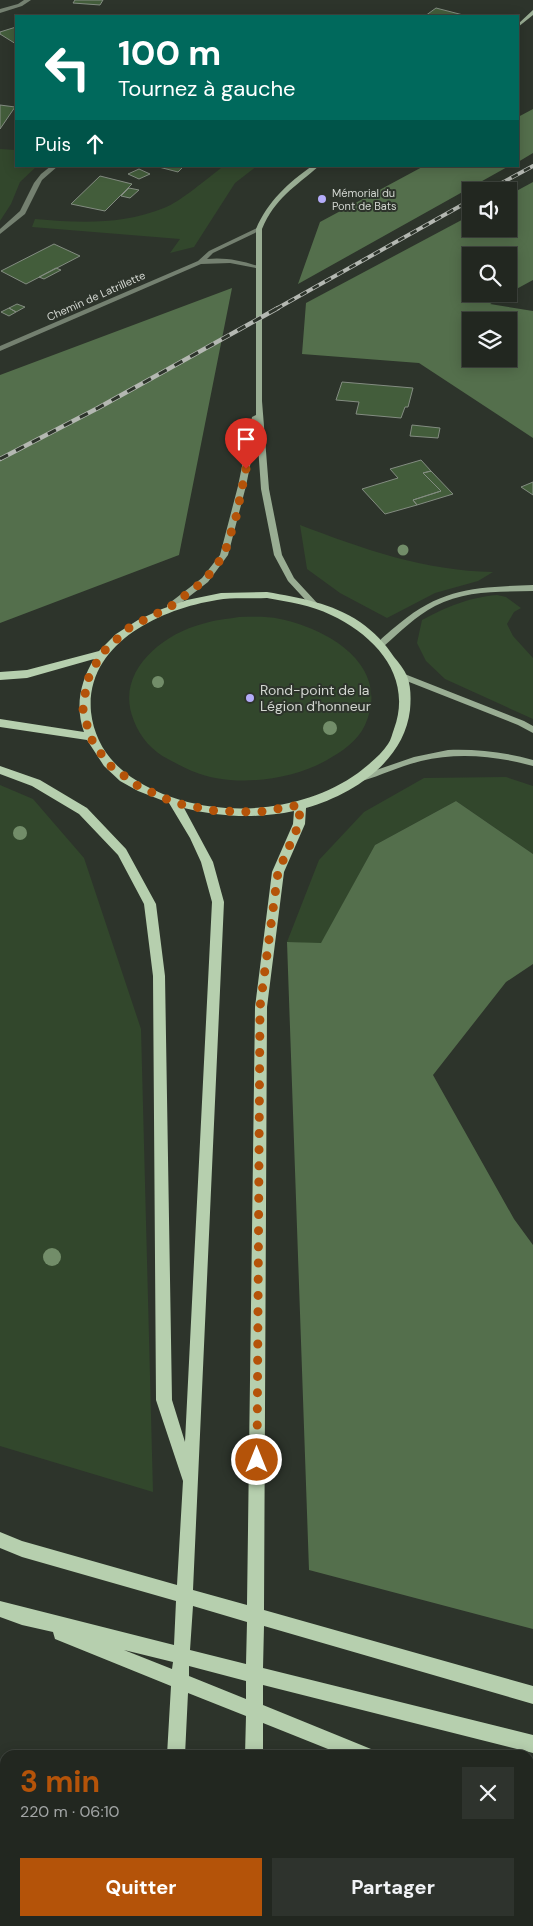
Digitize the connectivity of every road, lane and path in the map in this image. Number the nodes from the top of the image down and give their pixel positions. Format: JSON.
{"nodes":[{"id":1,"x":28,"y":0,"type":"edge"},
{"id":2,"x":0,"y":10,"type":"edge"},
{"id":3,"x":533,"y":12,"type":"edge"},
{"id":4,"x":519,"y":25,"type":"edge"},
{"id":5,"x":54,"y":167,"type":"edge"},
{"id":6,"x":315,"y":167,"type":"edge"},
{"id":7,"x":259,"y":228,"type":"junction"},
{"id":8,"x":0,"y":232,"type":"edge"},
{"id":9,"x":200,"y":262,"type":"junction"},
{"id":10,"x":259,"y":268,"type":"junction"},
{"id":11,"x":0,"y":349,"type":"edge"},
{"id":12,"x":258,"y":401,"type":"junction"},
{"id":13,"x":533,"y":588,"type":"edge"},
{"id":14,"x":314,"y":604,"type":"junction"},
{"id":15,"x":170,"y":607,"type":"junction"},
{"id":16,"x":381,"y":644,"type":"junction"},
{"id":17,"x":101,"y":654,"type":"junction"},
{"id":18,"x":0,"y":676,"type":"edge"},
{"id":19,"x":402,"y":676,"type":"junction"},
{"id":20,"x":0,"y":723,"type":"edge"},
{"id":21,"x":533,"y":730,"type":"edge"},
{"id":22,"x":90,"y":737,"type":"junction"},
{"id":23,"x":533,"y":763,"type":"edge"},
{"id":24,"x":0,"y":770,"type":"edge"},
{"id":25,"x":362,"y":778,"type":"junction"},
{"id":26,"x":175,"y":803,"type":"junction"},
{"id":27,"x":300,"y":805,"type":"junction"},
{"id":28,"x":191,"y":1485,"type":"junction"},
{"id":29,"x":0,"y":1540,"type":"edge"},
{"id":30,"x":7,"y":1612,"type":"edge"},
{"id":31,"x":533,"y":1695,"type":"edge"},
{"id":32,"x":533,"y":1744,"type":"edge"},
{"id":33,"x":176,"y":1750,"type":"edge"},
{"id":34,"x":254,"y":1750,"type":"edge"},
{"id":35,"x":352,"y":1750,"type":"edge"}],
"edges":[{"from":1,"to":2,"type":"street"},
{"from":3,"to":4,"type":"main road"},
{"from":5,"to":8,"type":"street"},
{"from":6,"to":7,"type":"main road"},
{"from":7,"to":9,"type":"street","name":"Chemin de Latrillette"},
{"from":7,"to":10,"type":"main road"},
{"from":9,"to":10,"type":"street","name":"Chemin de Latrillette"},
{"from":9,"to":11,"type":"street","name":"Chemin de Latrillette"},
{"from":10,"to":12,"type":"main road"},
{"from":12,"to":14,"type":"main road"},
{"from":12,"to":15,"type":"main road"},
{"from":13,"to":16,"type":"main road"},
{"from":14,"to":15,"type":"main road"},
{"from":14,"to":16,"type":"main road"},
{"from":15,"to":17,"type":"main road"},
{"from":16,"to":19,"type":"main road"},
{"from":17,"to":18,"type":"main road"},
{"from":17,"to":22,"type":"main road"},
{"from":19,"to":21,"type":"main road"},
{"from":19,"to":25,"type":"main road"},
{"from":20,"to":22,"type":"main road"},
{"from":22,"to":26,"type":"main road"},
{"from":23,"to":25,"type":"main road"},
{"from":24,"to":28,"type":"main road"},
{"from":25,"to":27,"type":"main road"},
{"from":26,"to":27,"type":"main road"},
{"from":26,"to":28,"type":"main road"},
{"from":27,"to":34,"type":"main road"},
{"from":28,"to":33,"type":"main road"},
{"from":29,"to":31,"type":"main road"},
{"from":30,"to":32,"type":"main road"},
{"from":30,"to":35,"type":"main road"}]}
